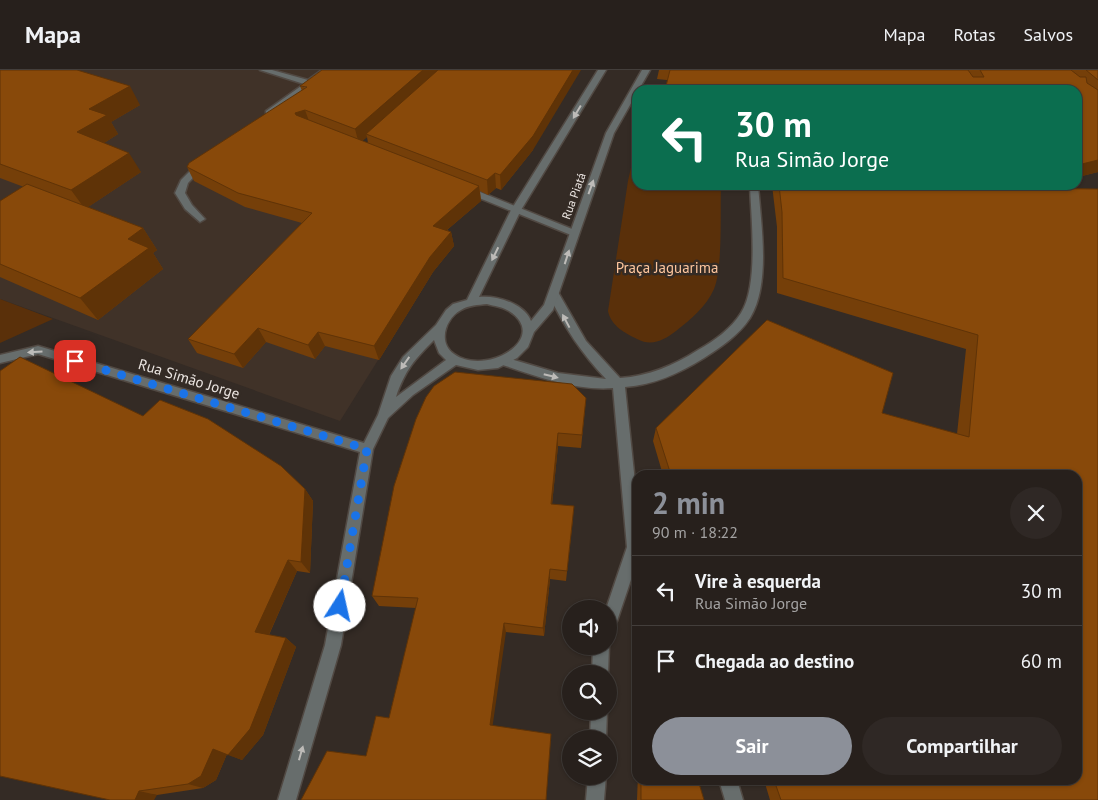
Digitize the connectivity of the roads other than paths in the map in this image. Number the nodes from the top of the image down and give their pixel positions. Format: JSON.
{"nodes":[{"id":1,"x":264,"y":70,"type":"edge"},
{"id":2,"x":327,"y":70,"type":"edge"},
{"id":3,"x":602,"y":70,"type":"edge"},
{"id":4,"x":646,"y":70,"type":"edge"},
{"id":5,"x":309,"y":83,"type":"junction"},
{"id":6,"x":637,"y":85,"type":"edge"},
{"id":7,"x":632,"y":94,"type":"edge"},
{"id":8,"x":263,"y":117,"type":"edge"},
{"id":9,"x":210,"y":157,"type":"edge"},
{"id":10,"x":453,"y":184,"type":"edge"},
{"id":11,"x":754,"y":190,"type":"edge"},
{"id":12,"x":516,"y":210,"type":"junction"},
{"id":13,"x":200,"y":219,"type":"dead end"},
{"id":14,"x":574,"y":233,"type":"junction"},
{"id":15,"x":554,"y":295,"type":"junction"},
{"id":16,"x":471,"y":302,"type":"junction"},
{"id":17,"x":439,"y":328,"type":"junction"},
{"id":18,"x":529,"y":330,"type":"junction"},
{"id":19,"x":0,"y":359,"type":"edge"},
{"id":20,"x":455,"y":360,"type":"junction"},
{"id":21,"x":504,"y":361,"type":"junction"},
{"id":22,"x":619,"y":385,"type":"junction"},
{"id":23,"x":384,"y":415,"type":"junction"},
{"id":24,"x":367,"y":449,"type":"junction"},
{"id":25,"x":632,"y":511,"type":"edge"},
{"id":26,"x":632,"y":561,"type":"edge"},
{"id":27,"x":617,"y":600,"type":"edge"},
{"id":28,"x":597,"y":785,"type":"edge"},
{"id":29,"x":730,"y":785,"type":"edge"},
{"id":30,"x":287,"y":800,"type":"edge"},
{"id":31,"x":596,"y":800,"type":"edge"},
{"id":32,"x":734,"y":800,"type":"edge"}],
"edges":[{"from":1,"to":5,"type":"street"},
{"from":2,"to":5,"type":"street"},
{"from":3,"to":12,"type":"street","one_way":true},
{"from":6,"to":4,"type":"street","name":"Rua Piatá","one_way":true},
{"from":5,"to":8,"type":"street"},
{"from":14,"to":7,"type":"street","name":"Rua Piatá","one_way":true},
{"from":9,"to":13,"type":"street"},
{"from":10,"to":12,"type":"street"},
{"from":11,"to":22,"type":"street"},
{"from":12,"to":14,"type":"street"},
{"from":12,"to":16,"type":"street","one_way":true},
{"from":15,"to":14,"type":"street","name":"Rua Piatá","one_way":true},
{"from":15,"to":18,"type":"street","name":"Rua Piatá"},
{"from":22,"to":15,"type":"street","one_way":true},
{"from":16,"to":17,"type":"street"},
{"from":16,"to":18,"type":"street"},
{"from":17,"to":20,"type":"street"},
{"from":17,"to":23,"type":"street","one_way":true},
{"from":18,"to":21,"type":"street"},
{"from":24,"to":19,"type":"street","name":"Rua Simão Jorge","one_way":true},
{"from":20,"to":21,"type":"street"},
{"from":20,"to":23,"type":"street"},
{"from":21,"to":22,"type":"street","one_way":true},
{"from":22,"to":25,"type":"street"},
{"from":23,"to":24,"type":"street"},
{"from":30,"to":24,"type":"street","one_way":true},
{"from":26,"to":27,"type":"street"},
{"from":28,"to":31,"type":"street"},
{"from":29,"to":32,"type":"street"}]}
